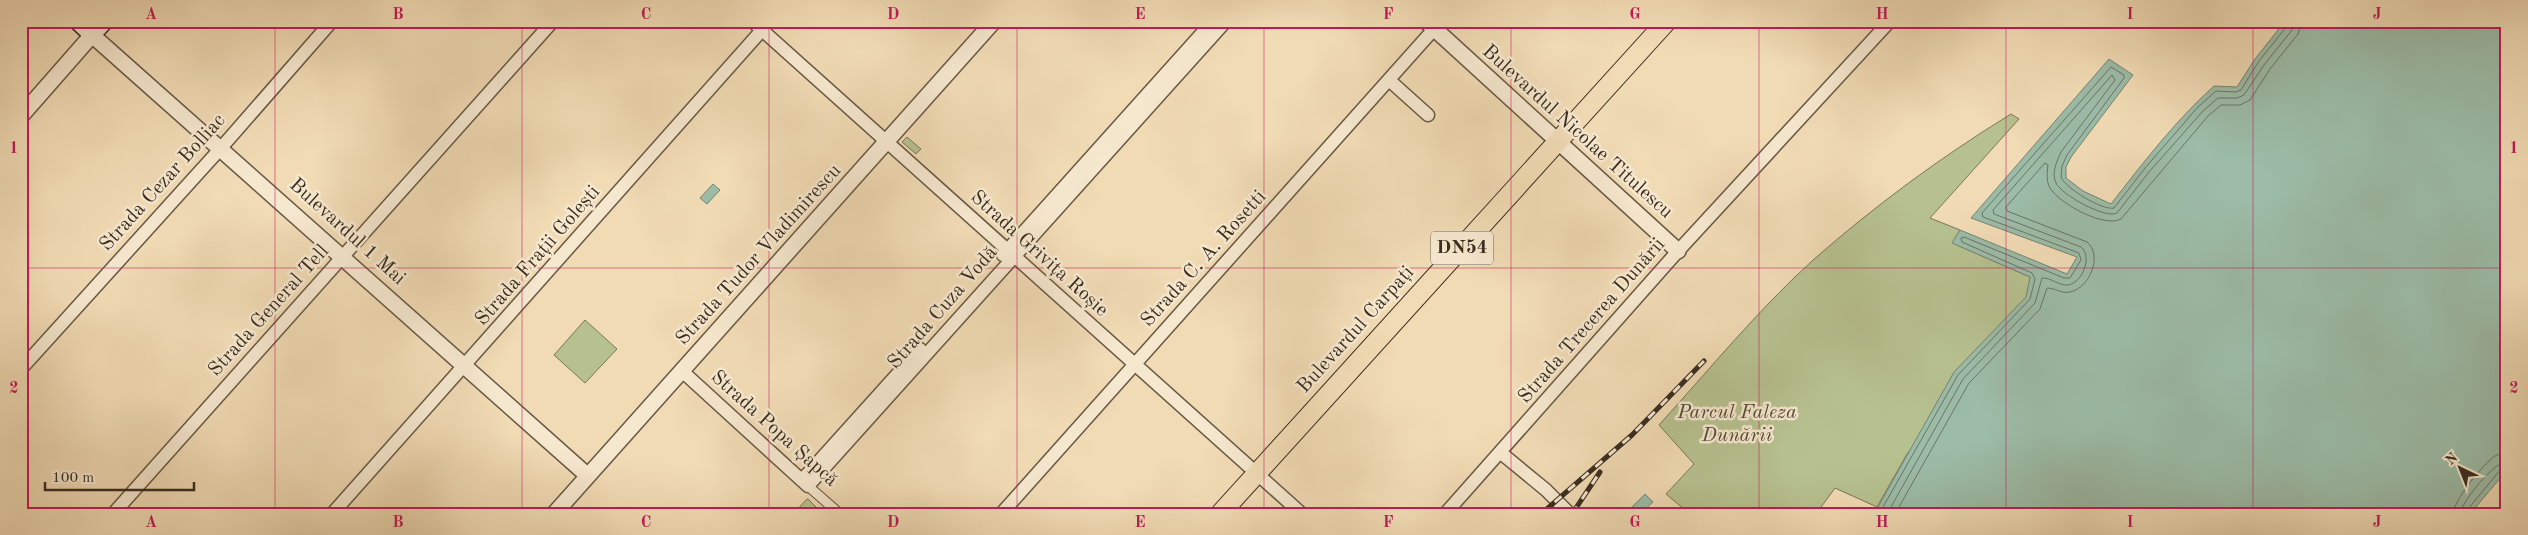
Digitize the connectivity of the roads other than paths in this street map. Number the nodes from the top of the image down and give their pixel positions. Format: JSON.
{"nodes":[{"id":1,"x":77,"y":21,"type":"edge"},
{"id":2,"x":105,"y":21,"type":"edge"},
{"id":3,"x":332,"y":21,"type":"edge"},
{"id":4,"x":553,"y":21,"type":"edge"},
{"id":5,"x":752,"y":21,"type":"edge"},
{"id":6,"x":994,"y":21,"type":"edge"},
{"id":7,"x":1214,"y":21,"type":"edge"},
{"id":8,"x":1226,"y":21,"type":"edge"},
{"id":9,"x":1667,"y":21,"type":"edge"},
{"id":10,"x":1890,"y":21,"type":"edge"},
{"id":11,"x":1430,"y":25,"type":"edge"},
{"id":12,"x":766,"y":26,"type":"edge"},
{"id":13,"x":92,"y":35,"type":"junction"},
{"id":14,"x":1389,"y":80,"type":"junction"},
{"id":15,"x":1428,"y":114,"type":"dead end"},
{"id":16,"x":21,"y":116,"type":"edge"},
{"id":17,"x":886,"y":141,"type":"junction"},
{"id":18,"x":1558,"y":142,"type":"junction"},
{"id":19,"x":221,"y":148,"type":"junction"},
{"id":20,"x":1678,"y":251,"type":"junction"},
{"id":21,"x":1010,"y":253,"type":"junction"},
{"id":22,"x":342,"y":257,"type":"junction"},
{"id":23,"x":1135,"y":364,"type":"junction"},
{"id":24,"x":465,"y":366,"type":"junction"},
{"id":25,"x":21,"y":369,"type":"edge"},
{"id":26,"x":682,"y":371,"type":"junction"},
{"id":27,"x":1501,"y":453,"type":"junction"},
{"id":28,"x":1257,"y":473,"type":"junction"},
{"id":29,"x":588,"y":476,"type":"junction"},
{"id":30,"x":805,"y":482,"type":"junction"},
{"id":31,"x":113,"y":514,"type":"edge"},
{"id":32,"x":332,"y":514,"type":"edge"},
{"id":33,"x":554,"y":514,"type":"edge"},
{"id":34,"x":840,"y":514,"type":"edge"},
{"id":35,"x":1001,"y":514,"type":"edge"},
{"id":36,"x":1220,"y":514,"type":"edge"},
{"id":37,"x":1302,"y":514,"type":"edge"},
{"id":38,"x":1445,"y":514,"type":"edge"},
{"id":39,"x":1570,"y":514,"type":"edge"}],
"edges":[{"from":1,"to":13,"type":"main road","name":"Bulevardul 1 Mai"},
{"from":2,"to":13,"type":"main road"},
{"from":3,"to":19,"type":"street","name":"Strada Cezar Bolliac"},
{"from":4,"to":22,"type":"street","name":"Strada General Tell"},
{"from":5,"to":12,"type":"street","name":"Strada Grivița Roșie"},
{"from":6,"to":17,"type":"street","name":"Strada Tudor Vladimirescu"},
{"from":7,"to":21,"type":"street","name":"Strada Cuza Vodă"},
{"from":8,"to":21,"type":"street","name":"Strada Cuza Vodă"},
{"from":9,"to":18,"type":"main road","name":"Bulevardul Carpați","number":"DN54"},
{"from":10,"to":20,"type":"street","name":"Strada Trecerea Dunării"},
{"from":11,"to":14,"type":"street","name":"Strada C. A. Rosetti"},
{"from":11,"to":18,"type":"street","name":"Bulevardul Nicolae Titulescu"},
{"from":12,"to":17,"type":"street","name":"Strada Grivița Roșie"},
{"from":12,"to":24,"type":"street","name":"Strada Frații Golești"},
{"from":13,"to":16,"type":"street"},
{"from":13,"to":19,"type":"street","name":"Bulevardul 1 Mai"},
{"from":14,"to":15,"type":"street"},
{"from":14,"to":23,"type":"street","name":"Strada C. A. Rosetti"},
{"from":17,"to":21,"type":"street","name":"Strada Grivița Roșie"},
{"from":17,"to":26,"type":"street","name":"Strada Tudor Vladimirescu"},
{"from":18,"to":20,"type":"street","name":"Bulevardul Nicolae Titulescu"},
{"from":18,"to":28,"type":"main road","name":"Bulevardul Carpați","number":"DN54"},
{"from":19,"to":22,"type":"street","name":"Bulevardul 1 Mai"},
{"from":19,"to":25,"type":"street","name":"Strada Cezar Bolliac"},
{"from":20,"to":27,"type":"street","name":"Strada Trecerea Dunării"},
{"from":21,"to":23,"type":"street","name":"Strada Grivița Roșie"},
{"from":21,"to":30,"type":"street","name":"Strada Cuza Vodă"},
{"from":22,"to":24,"type":"street","name":"Bulevardul 1 Mai"},
{"from":22,"to":31,"type":"street","name":"Strada General Tell"},
{"from":23,"to":28,"type":"street","name":"Strada Grivița Roșie"},
{"from":23,"to":35,"type":"street","name":"Strada C. A. Rosetti"},
{"from":24,"to":29,"type":"street","name":"Bulevardul 1 Mai"},
{"from":24,"to":32,"type":"street","name":"Strada Frații Golești"},
{"from":26,"to":29,"type":"street","name":"Strada Tudor Vladimirescu"},
{"from":26,"to":30,"type":"street","name":"Strada Popa Șapcă"},
{"from":27,"to":38,"type":"street","name":"Strada Trecerea Dunării"},
{"from":27,"to":39,"type":"street"},
{"from":28,"to":36,"type":"main road","name":"Bulevardul Carpați","number":"DN54"},
{"from":28,"to":37,"type":"street","name":"Strada Grivița Roșie"},
{"from":29,"to":33,"type":"street","name":"Strada Tudor Vladimirescu"},
{"from":30,"to":34,"type":"street","name":"Strada Popa Șapcă"}]}
